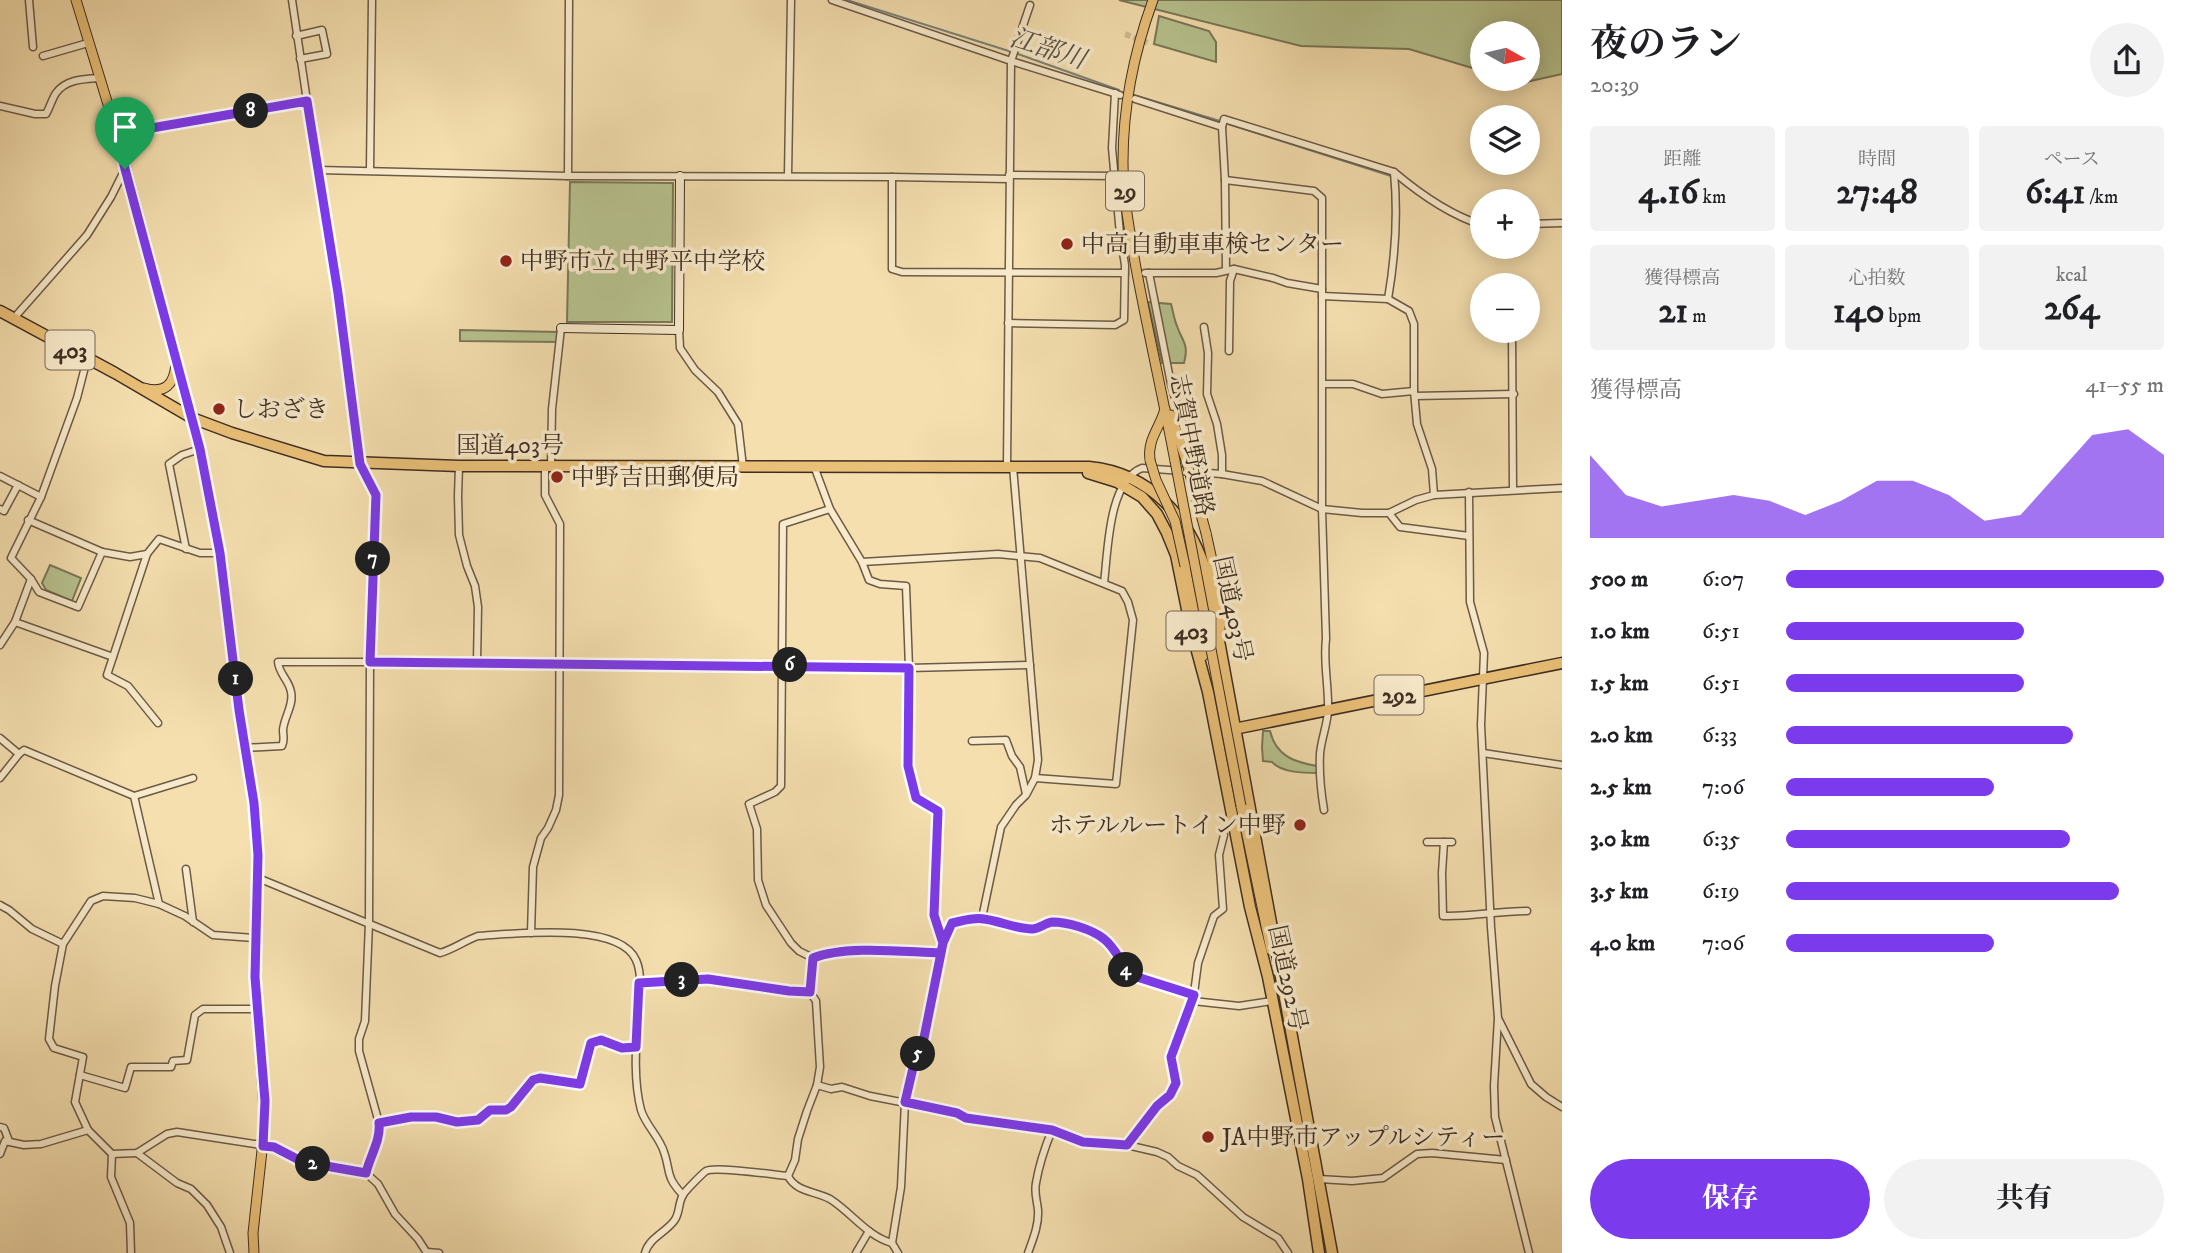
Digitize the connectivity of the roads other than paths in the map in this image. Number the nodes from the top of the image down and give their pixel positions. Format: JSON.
{"nodes":[{"id":1,"x":29,"y":0,"type":"edge"},
{"id":2,"x":76,"y":0,"type":"edge"},
{"id":3,"x":292,"y":0,"type":"edge"},
{"id":4,"x":372,"y":0,"type":"edge"},
{"id":5,"x":569,"y":0,"type":"edge"},
{"id":6,"x":790,"y":0,"type":"edge"},
{"id":7,"x":832,"y":0,"type":"edge"},
{"id":8,"x":1153,"y":0,"type":"edge"},
{"id":9,"x":1030,"y":5,"type":"dead end"},
{"id":10,"x":296,"y":36,"type":"junction"},
{"id":11,"x":88,"y":43,"type":"junction"},
{"id":12,"x":33,"y":47,"type":"dead end"},
{"id":13,"x":43,"y":56,"type":"dead end"},
{"id":14,"x":300,"y":59,"type":"junction"},
{"id":15,"x":1010,"y":61,"type":"junction"},
{"id":16,"x":99,"y":78,"type":"junction"},
{"id":17,"x":1135,"y":99,"type":"dead end"},
{"id":18,"x":307,"y":101,"type":"junction"},
{"id":19,"x":0,"y":106,"type":"edge"},
{"id":20,"x":1222,"y":127,"type":"junction"},
{"id":21,"x":117,"y":134,"type":"junction"},
{"id":22,"x":125,"y":169,"type":"junction"},
{"id":23,"x":318,"y":170,"type":"junction"},
{"id":24,"x":370,"y":170,"type":"junction"},
{"id":25,"x":1394,"y":172,"type":"junction"},
{"id":26,"x":788,"y":175,"type":"junction"},
{"id":27,"x":568,"y":176,"type":"junction"},
{"id":28,"x":680,"y":176,"type":"junction"},
{"id":29,"x":1114,"y":176,"type":"junction"},
{"id":30,"x":892,"y":177,"type":"junction"},
{"id":31,"x":1009,"y":177,"type":"junction"},
{"id":32,"x":1225,"y":180,"type":"junction"},
{"id":33,"x":1470,"y":221,"type":"edge"},
{"id":34,"x":1562,"y":223,"type":"edge"},
{"id":35,"x":1540,"y":224,"type":"edge"},
{"id":36,"x":1234,"y":269,"type":"junction"},
{"id":37,"x":1226,"y":270,"type":"junction"},
{"id":38,"x":1010,"y":272,"type":"junction"},
{"id":39,"x":1125,"y":273,"type":"junction"},
{"id":40,"x":1322,"y":293,"type":"junction"},
{"id":41,"x":1388,"y":299,"type":"junction"},
{"id":42,"x":0,"y":311,"type":"edge"},
{"id":43,"x":14,"y":318,"type":"junction"},
{"id":44,"x":1008,"y":323,"type":"junction"},
{"id":45,"x":1204,"y":327,"type":"dead end"},
{"id":46,"x":561,"y":328,"type":"joint"},
{"id":47,"x":679,"y":330,"type":"junction"},
{"id":48,"x":1512,"y":343,"type":"edge"},
{"id":49,"x":1229,"y":351,"type":"dead end"},
{"id":50,"x":87,"y":359,"type":"junction"},
{"id":51,"x":175,"y":359,"type":"junction"},
{"id":52,"x":1160,"y":383,"type":"junction"},
{"id":53,"x":1323,"y":384,"type":"junction"},
{"id":54,"x":140,"y":387,"type":"junction"},
{"id":55,"x":1415,"y":393,"type":"junction"},
{"id":56,"x":1514,"y":394,"type":"junction"},
{"id":57,"x":1165,"y":409,"type":"junction"},
{"id":58,"x":192,"y":418,"type":"junction"},
{"id":59,"x":200,"y":449,"type":"junction"},
{"id":60,"x":360,"y":464,"type":"junction"},
{"id":61,"x":459,"y":466,"type":"junction"},
{"id":62,"x":548,"y":466,"type":"junction"},
{"id":63,"x":814,"y":466,"type":"junction"},
{"id":64,"x":743,"y":467,"type":"junction"},
{"id":65,"x":1010,"y":467,"type":"junction"},
{"id":66,"x":1196,"y":472,"type":"junction"},
{"id":67,"x":1222,"y":474,"type":"junction"},
{"id":68,"x":0,"y":476,"type":"edge"},
{"id":69,"x":1126,"y":482,"type":"junction"},
{"id":70,"x":18,"y":485,"type":"junction"},
{"id":71,"x":1562,"y":488,"type":"edge"},
{"id":72,"x":1513,"y":490,"type":"junction"},
{"id":73,"x":1469,"y":492,"type":"junction"},
{"id":74,"x":1434,"y":495,"type":"junction"},
{"id":75,"x":41,"y":497,"type":"junction"},
{"id":76,"x":0,"y":509,"type":"edge"},
{"id":77,"x":830,"y":509,"type":"junction"},
{"id":78,"x":1322,"y":509,"type":"junction"},
{"id":79,"x":1389,"y":513,"type":"junction"},
{"id":80,"x":1180,"y":518,"type":"junction"},
{"id":81,"x":28,"y":520,"type":"junction"},
{"id":82,"x":1166,"y":531,"type":"junction"},
{"id":83,"x":1469,"y":536,"type":"junction"},
{"id":84,"x":186,"y":550,"type":"junction"},
{"id":85,"x":102,"y":552,"type":"junction"},
{"id":86,"x":220,"y":553,"type":"junction"},
{"id":87,"x":147,"y":554,"type":"junction"},
{"id":88,"x":1021,"y":557,"type":"junction"},
{"id":89,"x":862,"y":562,"type":"junction"},
{"id":90,"x":31,"y":579,"type":"junction"},
{"id":91,"x":1104,"y":583,"type":"junction"},
{"id":92,"x":15,"y":622,"type":"junction"},
{"id":93,"x":1220,"y":641,"type":"junction"},
{"id":94,"x":0,"y":645,"type":"edge"},
{"id":95,"x":113,"y":657,"type":"junction"},
{"id":96,"x":370,"y":662,"type":"junction"},
{"id":97,"x":477,"y":662,"type":"junction"},
{"id":98,"x":1562,"y":663,"type":"edge"},
{"id":99,"x":559,"y":664,"type":"junction"},
{"id":100,"x":782,"y":665,"type":"junction"},
{"id":101,"x":1030,"y":665,"type":"junction"},
{"id":102,"x":909,"y":668,"type":"junction"},
{"id":103,"x":1484,"y":678,"type":"junction"},
{"id":104,"x":1208,"y":692,"type":"junction"},
{"id":105,"x":1328,"y":709,"type":"junction"},
{"id":106,"x":158,"y":723,"type":"dead end"},
{"id":107,"x":1236,"y":729,"type":"junction"},
{"id":108,"x":1216,"y":732,"type":"junction"},
{"id":109,"x":0,"y":738,"type":"edge"},
{"id":110,"x":972,"y":741,"type":"dead end"},
{"id":111,"x":244,"y":748,"type":"junction"},
{"id":112,"x":1483,"y":753,"type":"junction"},
{"id":113,"x":19,"y":754,"type":"junction"},
{"id":114,"x":1562,"y":765,"type":"edge"},
{"id":115,"x":0,"y":778,"type":"edge"},
{"id":116,"x":192,"y":778,"type":"dead end"},
{"id":117,"x":1035,"y":778,"type":"junction"},
{"id":118,"x":1026,"y":795,"type":"junction"},
{"id":119,"x":134,"y":796,"type":"junction"},
{"id":120,"x":1324,"y":810,"type":"dead end"},
{"id":121,"x":1224,"y":835,"type":"dead end"},
{"id":122,"x":1427,"y":842,"type":"dead end"},
{"id":123,"x":1444,"y":842,"type":"junction"},
{"id":124,"x":1452,"y":842,"type":"dead end"},
{"id":125,"x":186,"y":869,"type":"dead end"},
{"id":126,"x":258,"y":877,"type":"junction"},
{"id":127,"x":159,"y":904,"type":"junction"},
{"id":128,"x":0,"y":905,"type":"edge"},
{"id":129,"x":1527,"y":911,"type":"dead end"},
{"id":130,"x":1490,"y":913,"type":"junction"},
{"id":131,"x":982,"y":918,"type":"junction"},
{"id":132,"x":193,"y":922,"type":"junction"},
{"id":133,"x":369,"y":923,"type":"junction"},
{"id":134,"x":531,"y":933,"type":"junction"},
{"id":135,"x":254,"y":938,"type":"junction"},
{"id":136,"x":943,"y":943,"type":"junction"},
{"id":137,"x":63,"y":944,"type":"junction"},
{"id":138,"x":941,"y":953,"type":"junction"},
{"id":139,"x":813,"y":958,"type":"junction"},
{"id":140,"x":639,"y":983,"type":"junction"},
{"id":141,"x":810,"y":992,"type":"junction"},
{"id":142,"x":1194,"y":998,"type":"junction"},
{"id":143,"x":1278,"y":1000,"type":"junction"},
{"id":144,"x":258,"y":1009,"type":"junction"},
{"id":145,"x":1498,"y":1018,"type":"junction"},
{"id":146,"x":636,"y":1047,"type":"junction"},
{"id":147,"x":80,"y":1075,"type":"junction"},
{"id":148,"x":817,"y":1085,"type":"junction"},
{"id":149,"x":905,"y":1102,"type":"junction"},
{"id":150,"x":1562,"y":1107,"type":"edge"},
{"id":151,"x":379,"y":1123,"type":"junction"},
{"id":152,"x":0,"y":1127,"type":"edge"},
{"id":153,"x":88,"y":1130,"type":"junction"},
{"id":154,"x":1052,"y":1130,"type":"junction"},
{"id":155,"x":9,"y":1141,"type":"junction"},
{"id":156,"x":1127,"y":1145,"type":"junction"},
{"id":157,"x":263,"y":1146,"type":"junction"},
{"id":158,"x":136,"y":1153,"type":"junction"},
{"id":159,"x":0,"y":1154,"type":"edge"},
{"id":160,"x":113,"y":1154,"type":"junction"},
{"id":161,"x":1506,"y":1160,"type":"junction"},
{"id":162,"x":366,"y":1173,"type":"junction"},
{"id":163,"x":788,"y":1177,"type":"junction"},
{"id":164,"x":1320,"y":1179,"type":"junction"},
{"id":165,"x":683,"y":1195,"type":"junction"},
{"id":166,"x":869,"y":1231,"type":"junction"},
{"id":167,"x":892,"y":1243,"type":"junction"},
{"id":168,"x":427,"y":1252,"type":"edge"},
{"id":169,"x":131,"y":1253,"type":"edge"},
{"id":170,"x":230,"y":1253,"type":"edge"},
{"id":171,"x":254,"y":1253,"type":"edge"},
{"id":172,"x":439,"y":1253,"type":"edge"},
{"id":173,"x":645,"y":1253,"type":"edge"},
{"id":174,"x":856,"y":1253,"type":"edge"},
{"id":175,"x":898,"y":1253,"type":"edge"},
{"id":176,"x":1028,"y":1253,"type":"edge"},
{"id":177,"x":1288,"y":1253,"type":"edge"},
{"id":178,"x":1318,"y":1253,"type":"edge"},
{"id":179,"x":1332,"y":1253,"type":"edge"},
{"id":180,"x":1529,"y":1253,"type":"edge"}],
"edges":[{"from":1,"to":12,"type":"street"},
{"from":2,"to":11,"type":"main road"},
{"from":3,"to":10,"type":"street"},
{"from":4,"to":24,"type":"street"},
{"from":5,"to":27,"type":"street"},
{"from":6,"to":26,"type":"street"},
{"from":7,"to":15,"type":"street"},
{"from":8,"to":52,"type":"main road","name":"志賀中野道路","number":"29"},
{"from":9,"to":15,"type":"street"},
{"from":10,"to":14,"type":"street"},
{"from":10,"to":14,"type":"street"},
{"from":11,"to":13,"type":"street"},
{"from":11,"to":16,"type":"main road"},
{"from":14,"to":18,"type":"street"},
{"from":15,"to":29,"type":"street"},
{"from":15,"to":31,"type":"street"},
{"from":16,"to":19,"type":"street"},
{"from":16,"to":21,"type":"main road"},
{"from":17,"to":20,"type":"street"},
{"from":18,"to":21,"type":"street"},
{"from":18,"to":23,"type":"street"},
{"from":20,"to":25,"type":"street"},
{"from":20,"to":32,"type":"street"},
{"from":21,"to":22,"type":"main road"},
{"from":22,"to":43,"type":"street"},
{"from":22,"to":51,"type":"main road"},
{"from":23,"to":24,"type":"street"},
{"from":23,"to":60,"type":"street"},
{"from":24,"to":27,"type":"street"},
{"from":25,"to":33,"type":"street"},
{"from":25,"to":41,"type":"street"},
{"from":26,"to":28,"type":"street"},
{"from":26,"to":30,"type":"street"},
{"from":27,"to":28,"type":"street"},
{"from":28,"to":47,"type":"street"},
{"from":29,"to":31,"type":"street"},
{"from":29,"to":39,"type":"street"},
{"from":30,"to":31,"type":"street"},
{"from":30,"to":38,"type":"street"},
{"from":31,"to":38,"type":"street"},
{"from":32,"to":37,"type":"street"},
{"from":32,"to":40,"type":"street"},
{"from":34,"to":35,"type":"street"},
{"from":36,"to":37,"type":"street"},
{"from":36,"to":40,"type":"street"},
{"from":36,"to":49,"type":"street"},
{"from":37,"to":66,"type":"street"},
{"from":38,"to":39,"type":"street"},
{"from":38,"to":44,"type":"street"},
{"from":39,"to":44,"type":"street"},
{"from":40,"to":41,"type":"street"},
{"from":40,"to":53,"type":"street"},
{"from":41,"to":55,"type":"street"},
{"from":42,"to":43,"type":"highway","name":"国道403号","number":"403"},
{"from":43,"to":50,"type":"highway","name":"国道403号","number":"403"},
{"from":44,"to":65,"type":"street"},
{"from":45,"to":67,"type":"street"},
{"from":46,"to":47,"type":"street"},
{"from":46,"to":62,"type":"street"},
{"from":47,"to":64,"type":"street"},
{"from":48,"to":56,"type":"street"},
{"from":50,"to":54,"type":"highway","name":"国道403号","number":"403"},
{"from":50,"to":75,"type":"street"},
{"from":51,"to":54,"type":"main road"},
{"from":51,"to":58,"type":"main road"},
{"from":52,"to":57,"type":"main road","name":"志賀中野道路","number":"29"},
{"from":52,"to":93,"type":"main road","number":"29","bridge":true},
{"from":53,"to":55,"type":"street"},
{"from":53,"to":78,"type":"street"},
{"from":54,"to":58,"type":"highway","name":"国道403号","number":"403"},
{"from":55,"to":56,"type":"street"},
{"from":55,"to":74,"type":"street"},
{"from":56,"to":72,"type":"street"},
{"from":57,"to":104,"type":"main road","bridge":true},
{"from":57,"to":143,"type":"main road","name":"志賀中野道路","number":"29","bridge":true},
{"from":58,"to":59,"type":"main road"},
{"from":58,"to":60,"type":"highway","name":"国道403号","number":"403"},
{"from":59,"to":84,"type":"street"},
{"from":59,"to":86,"type":"main road"},
{"from":60,"to":61,"type":"highway","name":"国道403号","number":"403"},
{"from":60,"to":96,"type":"street"},
{"from":61,"to":62,"type":"highway","name":"国道403号","number":"403"},
{"from":61,"to":97,"type":"street"},
{"from":62,"to":64,"type":"highway","name":"国道403号","number":"403"},
{"from":62,"to":99,"type":"street"},
{"from":63,"to":64,"type":"highway","name":"国道403号","number":"403"},
{"from":63,"to":65,"type":"highway","name":"国道403号","number":"403"},
{"from":63,"to":77,"type":"street"},
{"from":65,"to":69,"type":"highway","name":"国道403号","number":"403"},
{"from":65,"to":88,"type":"street"},
{"from":66,"to":67,"type":"street"},
{"from":66,"to":69,"type":"street"},
{"from":67,"to":78,"type":"street"},
{"from":68,"to":70,"type":"street"},
{"from":69,"to":80,"type":"highway","name":"国道403号","number":"403"},
{"from":69,"to":82,"type":"highway","name":"国道403号","number":"403"},
{"from":69,"to":91,"type":"street"},
{"from":70,"to":75,"type":"street"},
{"from":70,"to":76,"type":"street"},
{"from":71,"to":72,"type":"street"},
{"from":72,"to":73,"type":"street"},
{"from":73,"to":74,"type":"street"},
{"from":73,"to":83,"type":"street"},
{"from":74,"to":79,"type":"street"},
{"from":75,"to":81,"type":"street"},
{"from":77,"to":89,"type":"street"},
{"from":77,"to":100,"type":"street"},
{"from":78,"to":79,"type":"street"},
{"from":78,"to":105,"type":"street"},
{"from":79,"to":83,"type":"street"},
{"from":80,"to":82,"type":"highway"},
{"from":80,"to":93,"type":"highway","name":"国道403号","number":"403"},
{"from":81,"to":85,"type":"street"},
{"from":81,"to":90,"type":"street"},
{"from":82,"to":104,"type":"highway","name":"国道403号","number":"403"},
{"from":83,"to":103,"type":"street"},
{"from":84,"to":86,"type":"street"},
{"from":84,"to":87,"type":"street"},
{"from":85,"to":87,"type":"street"},
{"from":85,"to":90,"type":"street"},
{"from":86,"to":111,"type":"main road"},
{"from":87,"to":95,"type":"street"},
{"from":88,"to":89,"type":"street"},
{"from":88,"to":91,"type":"street"},
{"from":88,"to":101,"type":"street"},
{"from":89,"to":102,"type":"street"},
{"from":90,"to":92,"type":"street"},
{"from":91,"to":117,"type":"street"},
{"from":92,"to":94,"type":"street"},
{"from":92,"to":95,"type":"street"},
{"from":93,"to":107,"type":"highway","name":"国道403号","number":"403"},
{"from":95,"to":106,"type":"street"},
{"from":96,"to":97,"type":"street"},
{"from":96,"to":111,"type":"street"},
{"from":96,"to":133,"type":"street"},
{"from":97,"to":99,"type":"street"},
{"from":98,"to":103,"type":"highway","number":"292"},
{"from":99,"to":100,"type":"street"},
{"from":99,"to":134,"type":"street"},
{"from":100,"to":102,"type":"street"},
{"from":100,"to":139,"type":"street"},
{"from":101,"to":102,"type":"street"},
{"from":101,"to":117,"type":"street"},
{"from":102,"to":136,"type":"street"},
{"from":103,"to":105,"type":"highway","number":"292"},
{"from":103,"to":112,"type":"street"},
{"from":104,"to":108,"type":"highway","name":"国道403号","number":"403"},
{"from":105,"to":107,"type":"highway","number":"292"},
{"from":105,"to":120,"type":"street"},
{"from":107,"to":108,"type":"highway","number":"292"},
{"from":107,"to":143,"type":"highway","name":"国道292号"},
{"from":108,"to":143,"type":"highway","name":"国道292号"},
{"from":109,"to":113,"type":"street"},
{"from":110,"to":118,"type":"street"},
{"from":111,"to":126,"type":"main road"},
{"from":112,"to":114,"type":"street"},
{"from":112,"to":130,"type":"street"},
{"from":113,"to":115,"type":"street"},
{"from":113,"to":119,"type":"street"},
{"from":116,"to":119,"type":"street"},
{"from":117,"to":118,"type":"street"},
{"from":118,"to":131,"type":"street"},
{"from":119,"to":127,"type":"street"},
{"from":121,"to":142,"type":"street"},
{"from":122,"to":123,"type":"street"},
{"from":123,"to":124,"type":"street"},
{"from":123,"to":130,"type":"street"},
{"from":125,"to":132,"type":"street"},
{"from":126,"to":133,"type":"street"},
{"from":126,"to":135,"type":"main road"},
{"from":127,"to":132,"type":"street"},
{"from":127,"to":137,"type":"street"},
{"from":128,"to":137,"type":"street"},
{"from":129,"to":130,"type":"street"},
{"from":130,"to":145,"type":"street"},
{"from":131,"to":136,"type":"street"},
{"from":131,"to":142,"type":"street"},
{"from":132,"to":135,"type":"street"},
{"from":133,"to":134,"type":"street"},
{"from":133,"to":151,"type":"street"},
{"from":134,"to":140,"type":"street"},
{"from":135,"to":144,"type":"main road"},
{"from":136,"to":138,"type":"street"},
{"from":137,"to":147,"type":"street"},
{"from":138,"to":139,"type":"street"},
{"from":138,"to":149,"type":"street"},
{"from":139,"to":141,"type":"street"},
{"from":140,"to":141,"type":"street"},
{"from":140,"to":146,"type":"street"},
{"from":141,"to":148,"type":"street"},
{"from":142,"to":143,"type":"street"},
{"from":142,"to":156,"type":"street"},
{"from":143,"to":164,"type":"highway","name":"国道292号"},
{"from":143,"to":178,"type":"highway","name":"国道292号"},
{"from":144,"to":147,"type":"street"},
{"from":144,"to":157,"type":"main road"},
{"from":145,"to":150,"type":"street"},
{"from":145,"to":161,"type":"street"},
{"from":146,"to":151,"type":"street"},
{"from":146,"to":165,"type":"street"},
{"from":147,"to":153,"type":"street"},
{"from":148,"to":149,"type":"street"},
{"from":148,"to":163,"type":"street"},
{"from":149,"to":154,"type":"street"},
{"from":149,"to":167,"type":"street"},
{"from":151,"to":162,"type":"street"},
{"from":152,"to":155,"type":"street"},
{"from":153,"to":155,"type":"street"},
{"from":153,"to":160,"type":"street"},
{"from":154,"to":156,"type":"street"},
{"from":154,"to":176,"type":"street"},
{"from":155,"to":159,"type":"street"},
{"from":156,"to":177,"type":"street"},
{"from":157,"to":158,"type":"street"},
{"from":157,"to":162,"type":"street"},
{"from":157,"to":171,"type":"main road"},
{"from":158,"to":160,"type":"street"},
{"from":158,"to":170,"type":"street"},
{"from":160,"to":169,"type":"street"},
{"from":161,"to":164,"type":"street"},
{"from":161,"to":180,"type":"street"},
{"from":162,"to":168,"type":"street"},
{"from":163,"to":165,"type":"street"},
{"from":163,"to":166,"type":"street"},
{"from":164,"to":179,"type":"highway","name":"国道292号"},
{"from":165,"to":173,"type":"street"},
{"from":166,"to":167,"type":"street"},
{"from":166,"to":174,"type":"street"},
{"from":167,"to":175,"type":"street"},
{"from":168,"to":172,"type":"street"}]}
